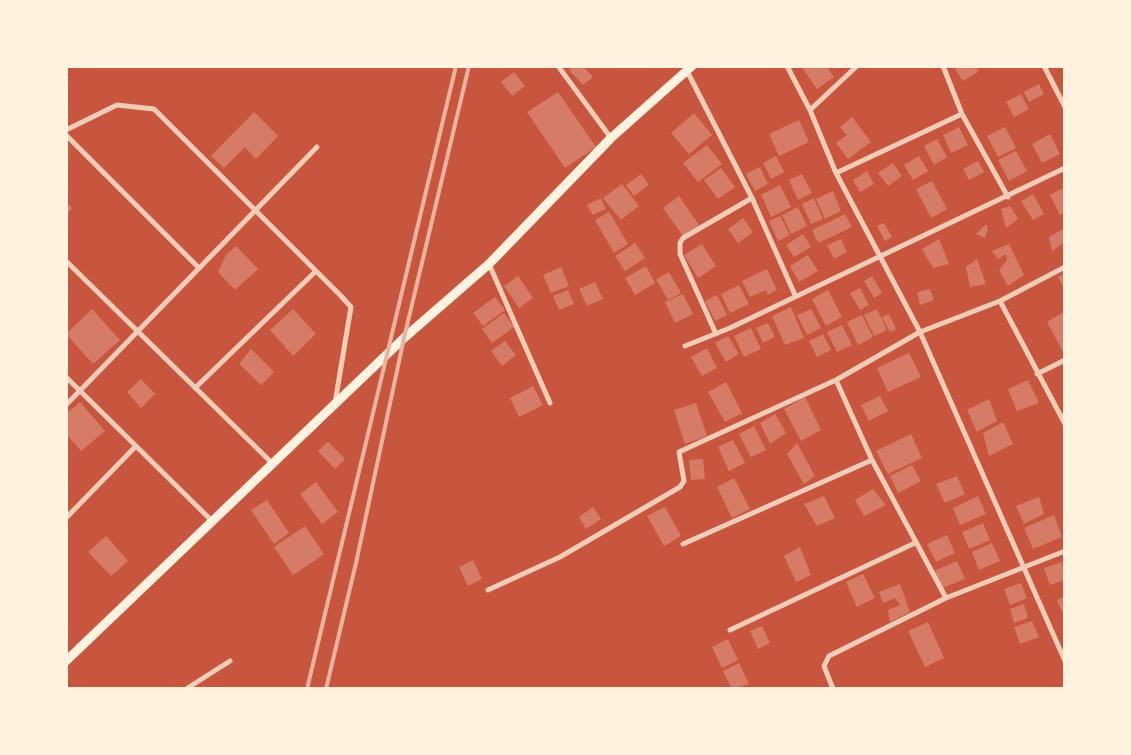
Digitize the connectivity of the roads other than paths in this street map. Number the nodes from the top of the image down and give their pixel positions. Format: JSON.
{"nodes":[{"id":1,"x":558,"y":66,"type":"edge"},
{"id":2,"x":787,"y":66,"type":"edge"},
{"id":3,"x":857,"y":66,"type":"edge"},
{"id":4,"x":943,"y":66,"type":"edge"},
{"id":5,"x":1044,"y":66,"type":"edge"},
{"id":6,"x":690,"y":69,"type":"edge"},
{"id":7,"x":1065,"y":107,"type":"edge"},
{"id":8,"x":810,"y":110,"type":"junction"},
{"id":9,"x":963,"y":114,"type":"junction"},
{"id":10,"x":66,"y":130,"type":"edge"},
{"id":11,"x":66,"y":135,"type":"edge"},
{"id":12,"x":612,"y":138,"type":"junction"},
{"id":13,"x":317,"y":147,"type":"dead end"},
{"id":14,"x":1065,"y":168,"type":"edge"},
{"id":15,"x":836,"y":173,"type":"junction"},
{"id":16,"x":1008,"y":197,"type":"junction"},
{"id":17,"x":752,"y":198,"type":"junction"},
{"id":18,"x":255,"y":210,"type":"junction"},
{"id":19,"x":878,"y":255,"type":"junction"},
{"id":20,"x":66,"y":261,"type":"edge"},
{"id":21,"x":489,"y":264,"type":"junction"},
{"id":22,"x":1065,"y":267,"type":"edge"},
{"id":23,"x":199,"y":268,"type":"junction"},
{"id":24,"x":316,"y":271,"type":"junction"},
{"id":25,"x":795,"y":295,"type":"junction"},
{"id":26,"x":1000,"y":301,"type":"junction"},
{"id":27,"x":137,"y":332,"type":"junction"},
{"id":28,"x":920,"y":332,"type":"junction"},
{"id":29,"x":716,"y":334,"type":"junction"},
{"id":30,"x":685,"y":346,"type":"dead end"},
{"id":31,"x":1065,"y":360,"type":"edge"},
{"id":32,"x":1037,"y":374,"type":"junction"},
{"id":33,"x":66,"y":377,"type":"edge"},
{"id":34,"x":836,"y":380,"type":"junction"},
{"id":35,"x":195,"y":388,"type":"junction"},
{"id":36,"x":80,"y":391,"type":"junction"},
{"id":37,"x":335,"y":403,"type":"junction"},
{"id":38,"x":550,"y":403,"type":"dead end"},
{"id":39,"x":66,"y":405,"type":"edge"},
{"id":40,"x":1065,"y":424,"type":"edge"},
{"id":41,"x":136,"y":446,"type":"junction"},
{"id":42,"x":872,"y":460,"type":"junction"},
{"id":43,"x":272,"y":463,"type":"junction"},
{"id":44,"x":66,"y":518,"type":"edge"},
{"id":45,"x":211,"y":520,"type":"junction"},
{"id":46,"x":915,"y":543,"type":"junction"},
{"id":47,"x":683,"y":544,"type":"dead end"},
{"id":48,"x":1065,"y":552,"type":"edge"},
{"id":49,"x":1025,"y":568,"type":"junction"},
{"id":50,"x":488,"y":590,"type":"dead end"},
{"id":51,"x":946,"y":598,"type":"junction"},
{"id":52,"x":730,"y":630,"type":"dead end"},
{"id":53,"x":66,"y":661,"type":"edge"},
{"id":54,"x":230,"y":661,"type":"dead end"},
{"id":55,"x":1065,"y":661,"type":"edge"},
{"id":56,"x":186,"y":689,"type":"edge"},
{"id":57,"x":833,"y":689,"type":"edge"}],
"edges":[{"from":1,"to":12,"type":"street"},
{"from":2,"to":8,"type":"street"},
{"from":3,"to":8,"type":"street"},
{"from":4,"to":9,"type":"street"},
{"from":5,"to":7,"type":"street"},
{"from":6,"to":12,"type":"highway"},
{"from":6,"to":17,"type":"street"},
{"from":8,"to":15,"type":"street"},
{"from":9,"to":15,"type":"street"},
{"from":9,"to":16,"type":"street"},
{"from":10,"to":18,"type":"street"},
{"from":11,"to":23,"type":"street"},
{"from":12,"to":21,"type":"highway"},
{"from":13,"to":18,"type":"street"},
{"from":14,"to":16,"type":"street"},
{"from":15,"to":19,"type":"street"},
{"from":16,"to":19,"type":"street"},
{"from":17,"to":25,"type":"street"},
{"from":17,"to":29,"type":"street"},
{"from":18,"to":23,"type":"street"},
{"from":18,"to":24,"type":"street"},
{"from":19,"to":25,"type":"street"},
{"from":19,"to":28,"type":"street"},
{"from":20,"to":27,"type":"street"},
{"from":21,"to":37,"type":"highway"},
{"from":21,"to":38,"type":"street"},
{"from":22,"to":26,"type":"street"},
{"from":23,"to":27,"type":"street"},
{"from":24,"to":35,"type":"street"},
{"from":24,"to":37,"type":"street"},
{"from":25,"to":29,"type":"street"},
{"from":26,"to":28,"type":"street"},
{"from":26,"to":32,"type":"street"},
{"from":27,"to":35,"type":"street"},
{"from":27,"to":36,"type":"street"},
{"from":28,"to":34,"type":"street"},
{"from":28,"to":49,"type":"street"},
{"from":29,"to":30,"type":"street"},
{"from":31,"to":32,"type":"street"},
{"from":32,"to":40,"type":"street"},
{"from":33,"to":36,"type":"street"},
{"from":34,"to":42,"type":"street"},
{"from":34,"to":50,"type":"street"},
{"from":35,"to":43,"type":"street"},
{"from":36,"to":39,"type":"street"},
{"from":36,"to":41,"type":"street"},
{"from":37,"to":43,"type":"highway"},
{"from":41,"to":44,"type":"street"},
{"from":41,"to":45,"type":"street"},
{"from":42,"to":46,"type":"street"},
{"from":42,"to":47,"type":"street"},
{"from":43,"to":45,"type":"highway"},
{"from":45,"to":53,"type":"highway"},
{"from":46,"to":51,"type":"street"},
{"from":46,"to":52,"type":"street"},
{"from":48,"to":49,"type":"street"},
{"from":49,"to":51,"type":"street"},
{"from":49,"to":55,"type":"street"},
{"from":51,"to":57,"type":"street"},
{"from":54,"to":56,"type":"street"}]}
